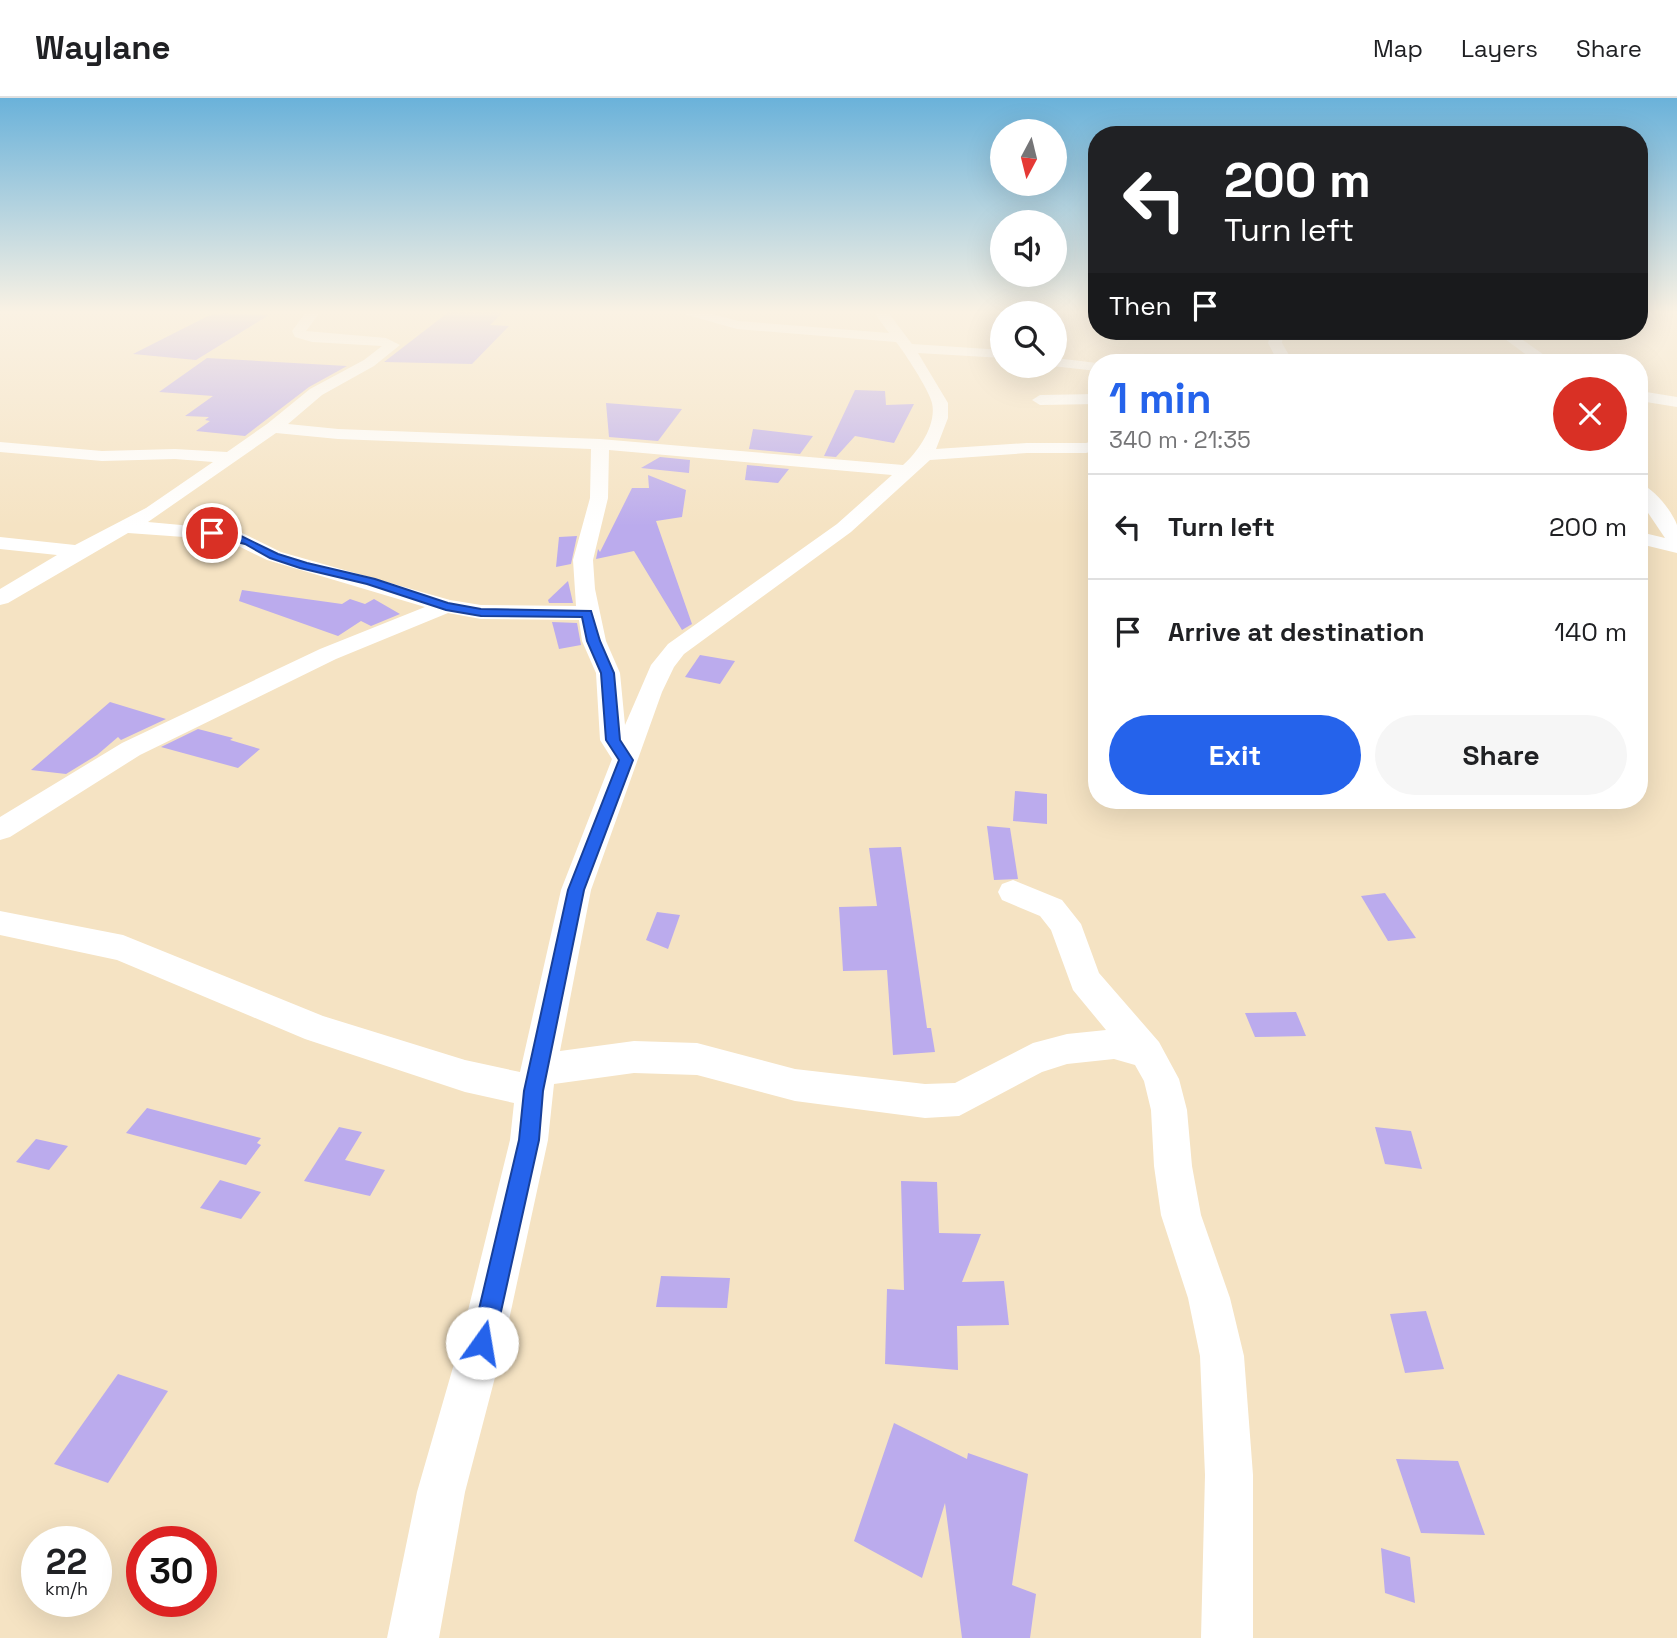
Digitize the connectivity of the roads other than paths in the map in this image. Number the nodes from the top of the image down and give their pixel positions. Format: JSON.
{"nodes":[{"id":1,"x":333,"y":383,"type":"edge"},
{"id":2,"x":928,"y":383,"type":"edge"},
{"id":3,"x":1648,"y":397,"type":"edge"},
{"id":4,"x":1088,"y":399,"type":"edge"},
{"id":5,"x":1040,"y":400,"type":"dead end"},
{"id":6,"x":1677,"y":401,"type":"edge"},
{"id":7,"x":273,"y":428,"type":"junction"},
{"id":8,"x":600,"y":444,"type":"junction"},
{"id":9,"x":0,"y":447,"type":"edge"},
{"id":10,"x":1088,"y":448,"type":"edge"},
{"id":11,"x":231,"y":458,"type":"junction"},
{"id":12,"x":916,"y":463,"type":"junction"},
{"id":13,"x":1648,"y":500,"type":"edge"},
{"id":14,"x":127,"y":527,"type":"junction"},
{"id":15,"x":1648,"y":540,"type":"edge"},
{"id":16,"x":0,"y":543,"type":"edge"},
{"id":17,"x":1675,"y":546,"type":"edge"},
{"id":18,"x":78,"y":551,"type":"junction"},
{"id":19,"x":0,"y":598,"type":"edge"},
{"id":20,"x":446,"y":606,"type":"junction"},
{"id":21,"x":587,"y":613,"type":"junction"},
{"id":22,"x":626,"y":760,"type":"junction"},
{"id":23,"x":0,"y":830,"type":"edge"},
{"id":24,"x":1013,"y":892,"type":"dead end"},
{"id":25,"x":0,"y":923,"type":"edge"},
{"id":26,"x":1147,"y":1053,"type":"junction"},
{"id":27,"x":536,"y":1081,"type":"junction"},
{"id":28,"x":413,"y":1638,"type":"edge"},
{"id":29,"x":1227,"y":1638,"type":"edge"}],
"edges":[{"from":1,"to":7,"type":"street"},
{"from":2,"to":12,"type":"street"},
{"from":3,"to":6,"type":"street"},
{"from":4,"to":5,"type":"street"},
{"from":7,"to":8,"type":"street"},
{"from":7,"to":11,"type":"street"},
{"from":8,"to":12,"type":"street"},
{"from":8,"to":21,"type":"street"},
{"from":9,"to":11,"type":"street"},
{"from":10,"to":12,"type":"street"},
{"from":11,"to":14,"type":"street"},
{"from":12,"to":22,"type":"street"},
{"from":13,"to":17,"type":"street"},
{"from":14,"to":18,"type":"street"},
{"from":14,"to":20,"type":"street"},
{"from":15,"to":17,"type":"street"},
{"from":16,"to":18,"type":"street"},
{"from":18,"to":19,"type":"street"},
{"from":20,"to":21,"type":"street"},
{"from":20,"to":23,"type":"street"},
{"from":21,"to":22,"type":"street"},
{"from":22,"to":27,"type":"street"},
{"from":24,"to":26,"type":"street"},
{"from":25,"to":27,"type":"street"},
{"from":26,"to":27,"type":"street"},
{"from":26,"to":29,"type":"street"},
{"from":27,"to":28,"type":"street"}]}
